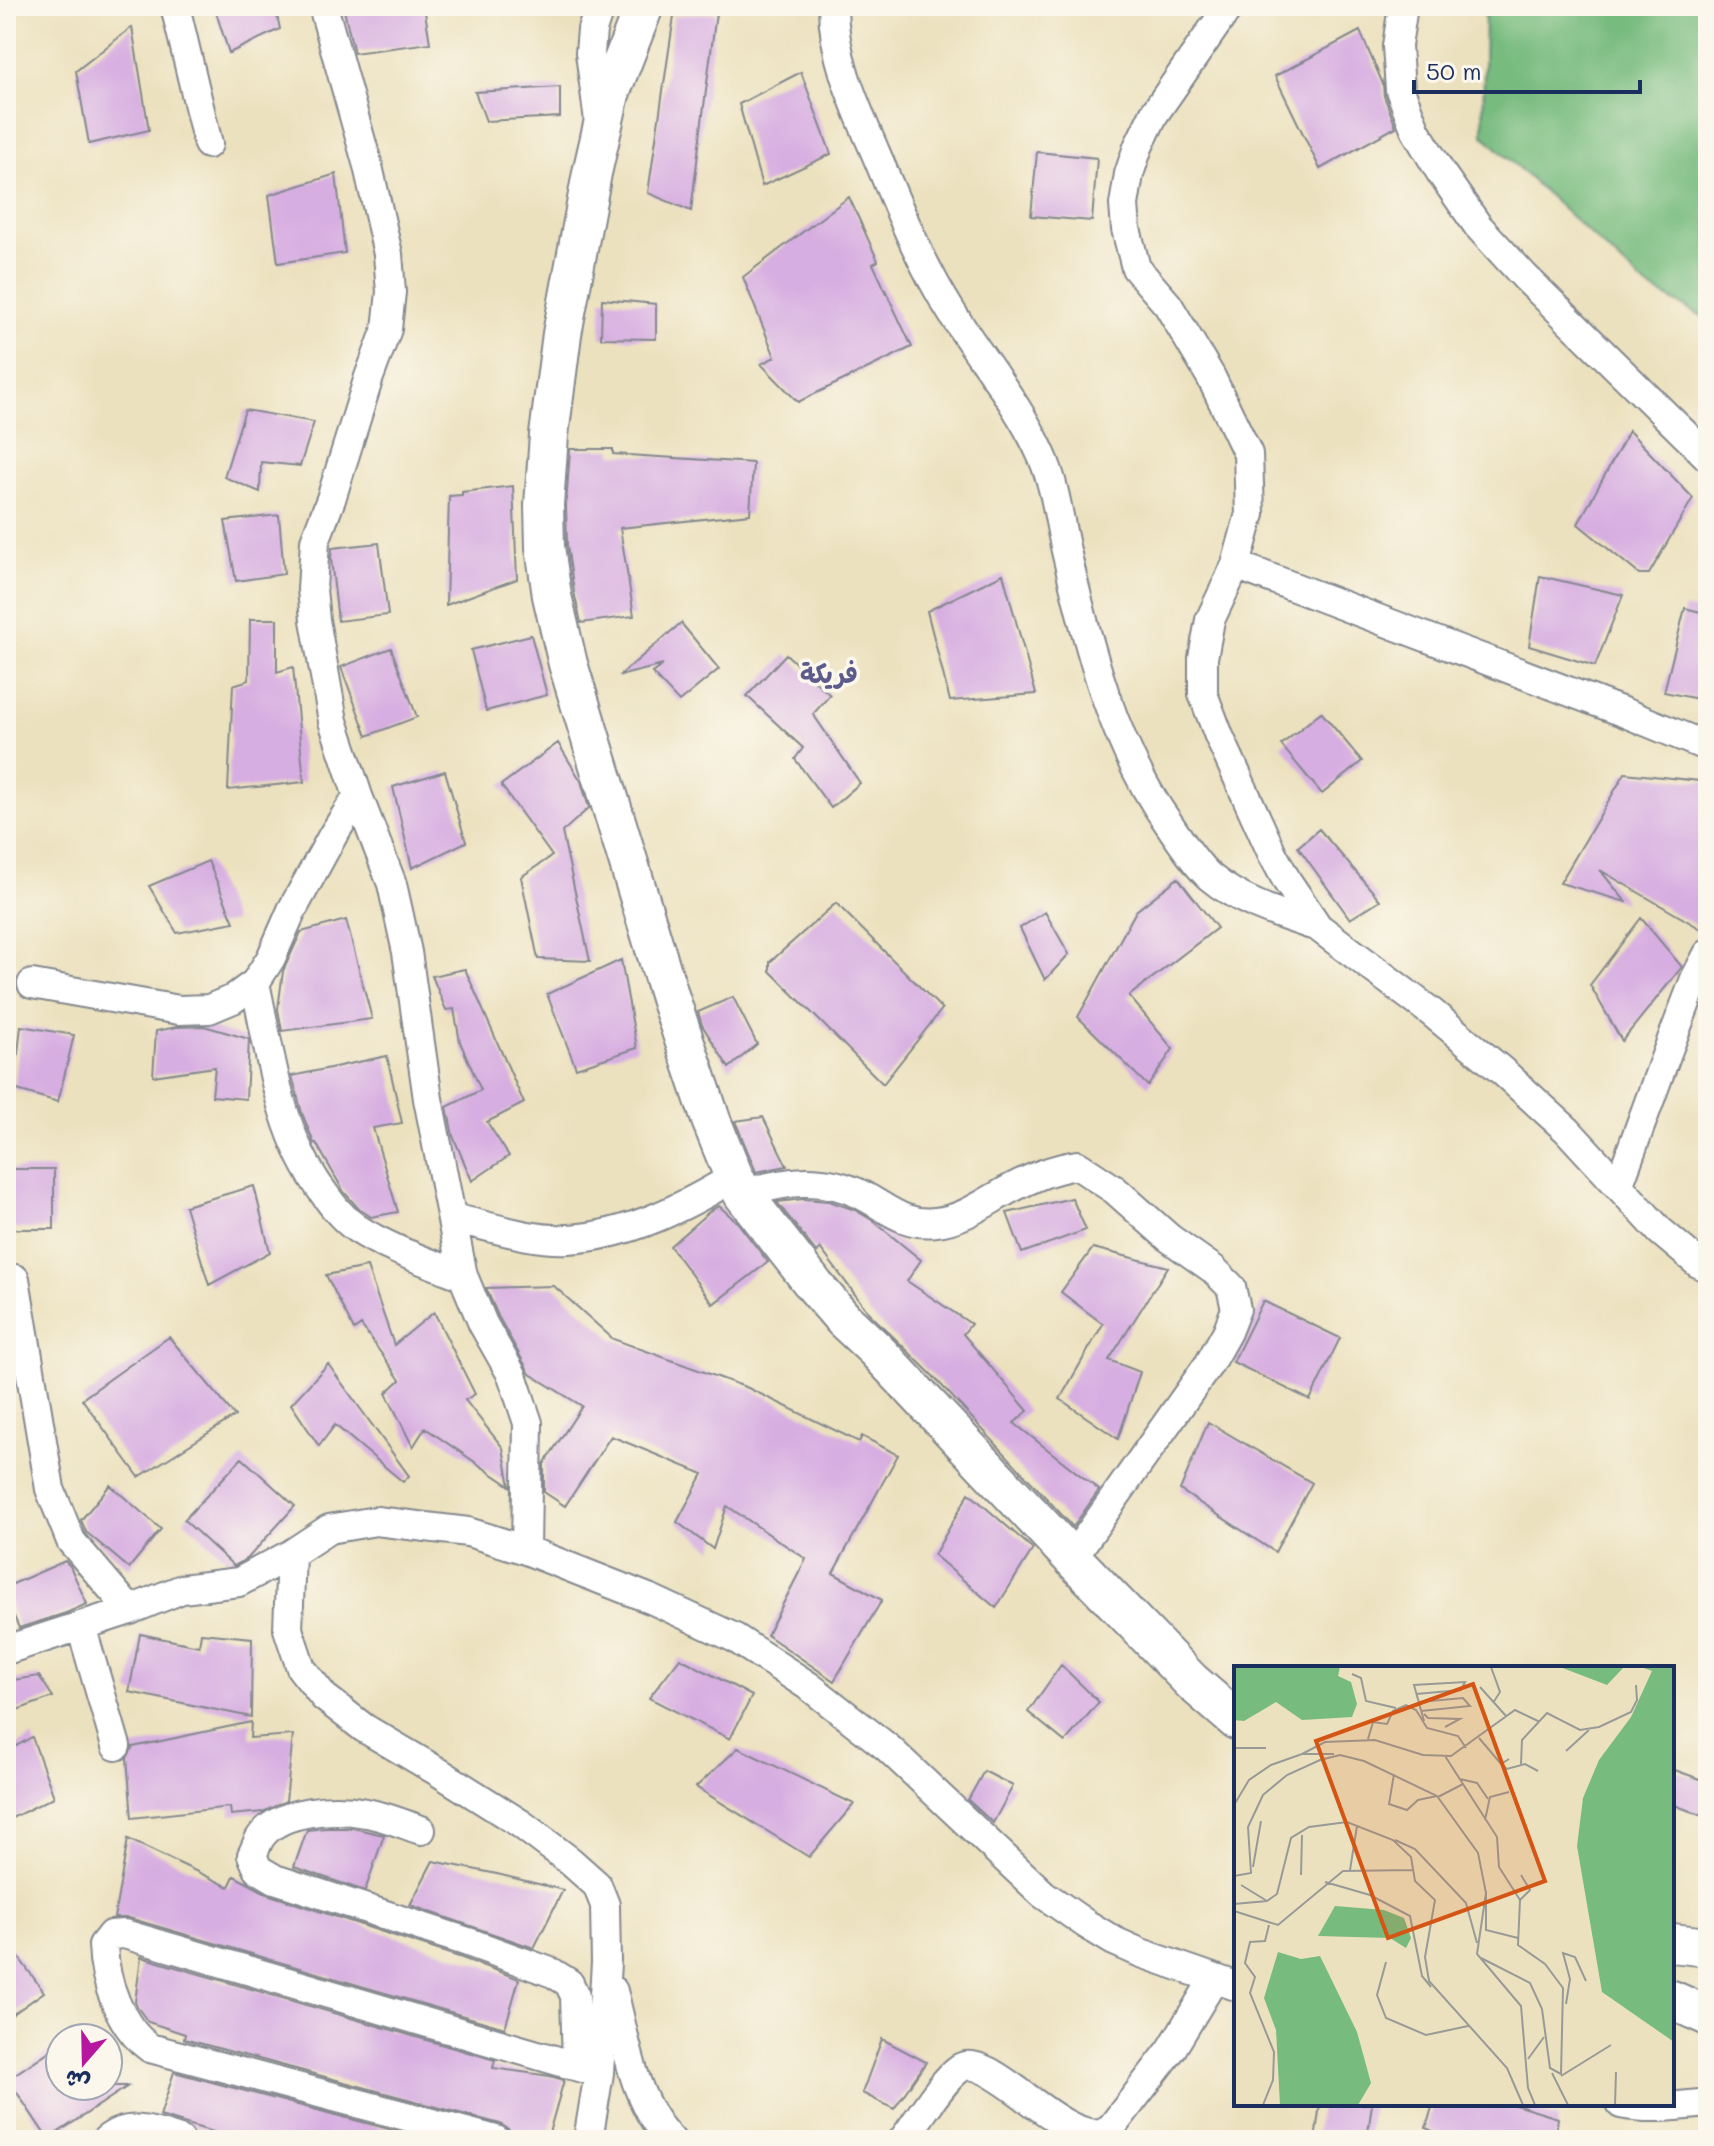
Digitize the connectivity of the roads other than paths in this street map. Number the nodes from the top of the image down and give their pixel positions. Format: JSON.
{"nodes":[{"id":1,"x":175,"y":6,"type":"edge"},
{"id":2,"x":323,"y":6,"type":"edge"},
{"id":3,"x":600,"y":6,"type":"edge"},
{"id":4,"x":644,"y":6,"type":"edge"},
{"id":5,"x":833,"y":6,"type":"edge"},
{"id":6,"x":1229,"y":6,"type":"edge"},
{"id":7,"x":1403,"y":6,"type":"edge"},
{"id":8,"x":601,"y":134,"type":"junction"},
{"id":9,"x":208,"y":144,"type":"dead end"},
{"id":10,"x":1708,"y":457,"type":"edge"},
{"id":11,"x":1236,"y":565,"type":"junction"},
{"id":12,"x":1708,"y":747,"type":"edge"},
{"id":13,"x":358,"y":796,"type":"junction"},
{"id":14,"x":1318,"y":927,"type":"junction"},
{"id":15,"x":1708,"y":954,"type":"edge"},
{"id":16,"x":255,"y":983,"type":"junction"},
{"id":17,"x":32,"y":984,"type":"dead end"},
{"id":18,"x":1619,"y":1184,"type":"junction"},
{"id":19,"x":739,"y":1185,"type":"junction"},
{"id":20,"x":453,"y":1218,"type":"junction"},
{"id":21,"x":1708,"y":1268,"type":"edge"},
{"id":22,"x":9,"y":1273,"type":"edge"},
{"id":23,"x":463,"y":1276,"type":"junction"},
{"id":24,"x":526,"y":1550,"type":"junction"},
{"id":25,"x":291,"y":1554,"type":"junction"},
{"id":26,"x":1072,"y":1558,"type":"junction"},
{"id":27,"x":130,"y":1610,"type":"junction"},
{"id":28,"x":81,"y":1626,"type":"junction"},
{"id":29,"x":6,"y":1650,"type":"edge"},
{"id":30,"x":1234,"y":1718,"type":"edge"},
{"id":31,"x":116,"y":1746,"type":"dead end"},
{"id":32,"x":421,"y":1830,"type":"dead end"},
{"id":33,"x":1674,"y":1943,"type":"edge"},
{"id":34,"x":1708,"y":1947,"type":"edge"},
{"id":35,"x":606,"y":1963,"type":"junction"},
{"id":36,"x":1225,"y":1982,"type":"edge"},
{"id":37,"x":1674,"y":2001,"type":"edge"},
{"id":38,"x":1708,"y":2016,"type":"edge"},
{"id":39,"x":588,"y":2069,"type":"junction"},
{"id":40,"x":1708,"y":2103,"type":"edge"},
{"id":41,"x":1632,"y":2106,"type":"edge"},
{"id":42,"x":106,"y":2140,"type":"edge"},
{"id":43,"x":180,"y":2140,"type":"edge"},
{"id":44,"x":496,"y":2140,"type":"edge"},
{"id":45,"x":588,"y":2140,"type":"edge"},
{"id":46,"x":671,"y":2140,"type":"edge"},
{"id":47,"x":903,"y":2140,"type":"edge"}],
"edges":[{"from":1,"to":9,"type":"street"},
{"from":2,"to":13,"type":"street"},
{"from":3,"to":8,"type":"street"},
{"from":4,"to":8,"type":"street"},
{"from":5,"to":14,"type":"street"},
{"from":6,"to":11,"type":"street"},
{"from":7,"to":10,"type":"street"},
{"from":8,"to":19,"type":"street"},
{"from":11,"to":12,"type":"street"},
{"from":11,"to":14,"type":"street"},
{"from":13,"to":16,"type":"street"},
{"from":13,"to":20,"type":"street"},
{"from":14,"to":18,"type":"street"},
{"from":15,"to":18,"type":"street"},
{"from":16,"to":17,"type":"street"},
{"from":16,"to":23,"type":"street"},
{"from":18,"to":21,"type":"street"},
{"from":19,"to":20,"type":"street"},
{"from":19,"to":26,"type":"street"},
{"from":19,"to":26,"type":"street"},
{"from":20,"to":23,"type":"street"},
{"from":22,"to":27,"type":"street"},
{"from":23,"to":24,"type":"street"},
{"from":24,"to":25,"type":"street"},
{"from":24,"to":36,"type":"street"},
{"from":25,"to":27,"type":"street"},
{"from":25,"to":35,"type":"street"},
{"from":26,"to":30,"type":"street"},
{"from":27,"to":28,"type":"street"},
{"from":28,"to":29,"type":"street"},
{"from":28,"to":31,"type":"street"},
{"from":32,"to":39,"type":"street"},
{"from":33,"to":34,"type":"street"},
{"from":35,"to":39,"type":"street"},
{"from":35,"to":46,"type":"street"},
{"from":36,"to":47,"type":"street"},
{"from":37,"to":38,"type":"street"},
{"from":39,"to":44,"type":"street"},
{"from":39,"to":45,"type":"street"},
{"from":40,"to":41,"type":"street"},
{"from":42,"to":43,"type":"street"}]}
